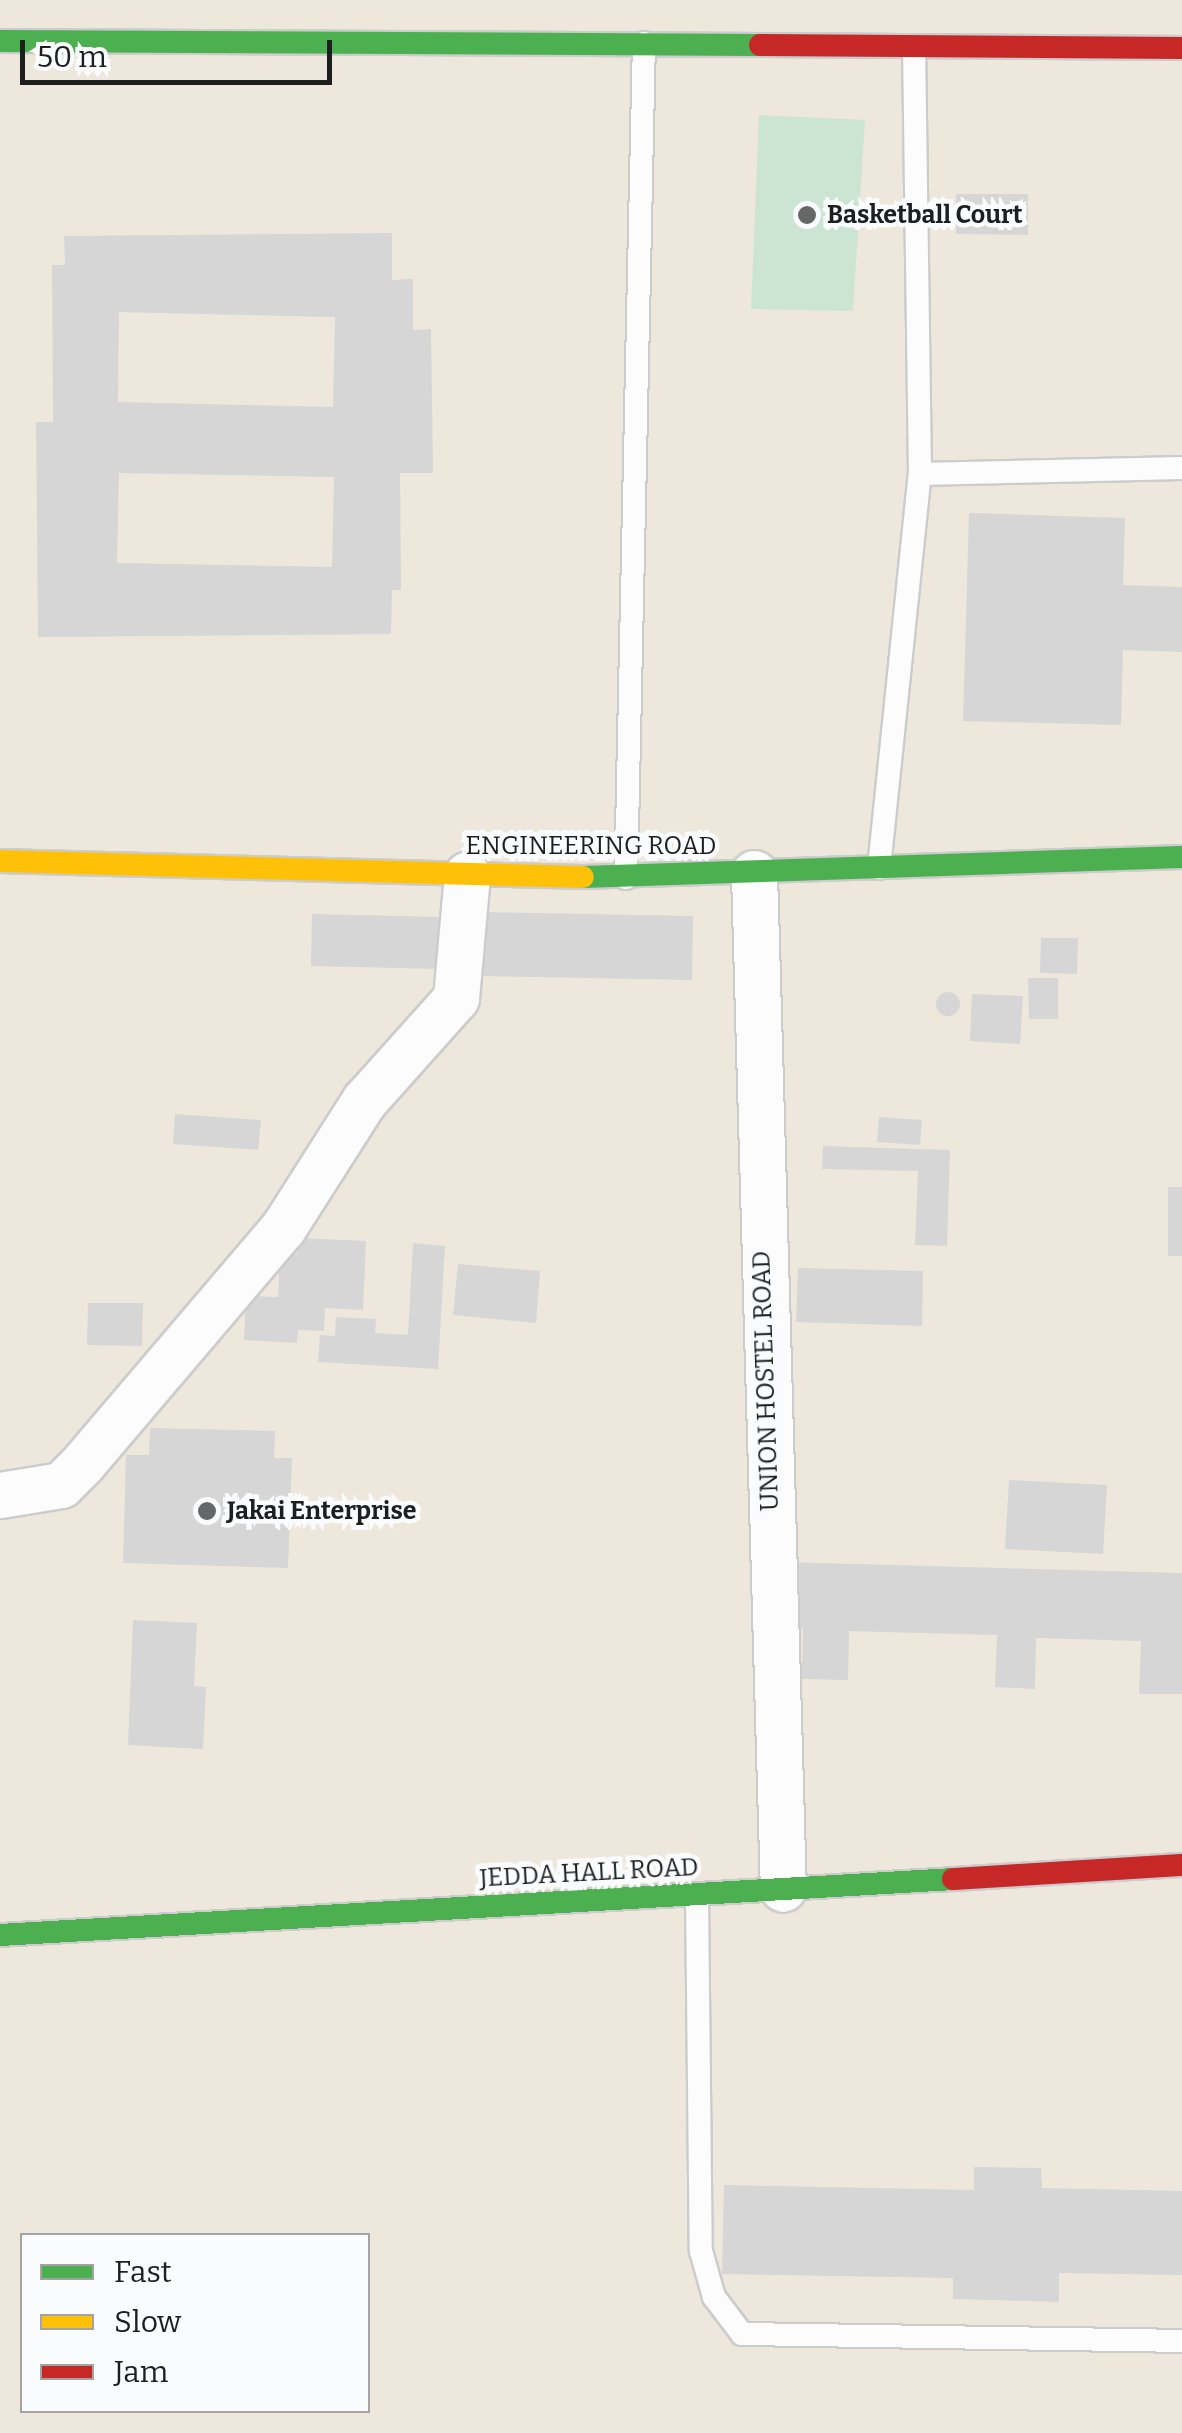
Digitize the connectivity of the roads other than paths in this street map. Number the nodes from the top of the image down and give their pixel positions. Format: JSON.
{"nodes":[{"id":1,"x":0,"y":41,"type":"edge"},
{"id":2,"x":644,"y":43,"type":"junction"},
{"id":3,"x":914,"y":44,"type":"junction"},
{"id":4,"x":1182,"y":48,"type":"edge"},
{"id":5,"x":1182,"y":468,"type":"edge"},
{"id":6,"x":920,"y":474,"type":"junction"},
{"id":7,"x":1182,"y":857,"type":"edge"},
{"id":8,"x":0,"y":862,"type":"edge"},
{"id":9,"x":879,"y":868,"type":"junction"},
{"id":10,"x":754,"y":873,"type":"junction"},
{"id":11,"x":467,"y":874,"type":"junction"},
{"id":12,"x":626,"y":878,"type":"junction"},
{"id":13,"x":0,"y":1495,"type":"edge"},
{"id":14,"x":1182,"y":1865,"type":"edge"},
{"id":15,"x":783,"y":1889,"type":"junction"},
{"id":16,"x":697,"y":1894,"type":"junction"},
{"id":17,"x":0,"y":1936,"type":"edge"},
{"id":18,"x":1182,"y":2341,"type":"edge"}],
"edges":[{"from":1,"to":2,"type":"street"},
{"from":2,"to":3,"type":"street"},
{"from":2,"to":12,"type":"lane"},
{"from":3,"to":4,"type":"street"},
{"from":3,"to":6,"type":"lane"},
{"from":5,"to":6,"type":"lane"},
{"from":6,"to":9,"type":"lane"},
{"from":7,"to":9,"type":"street","name":"ENGINEERING ROAD"},
{"from":8,"to":11,"type":"street","name":"ENGINEERING ROAD"},
{"from":9,"to":10,"type":"street","name":"ENGINEERING ROAD"},
{"from":10,"to":12,"type":"street","name":"ENGINEERING ROAD"},
{"from":10,"to":15,"type":"street","name":"UNION HOSTEL ROAD"},
{"from":11,"to":12,"type":"street","name":"ENGINEERING ROAD"},
{"from":11,"to":13,"type":"street"},
{"from":14,"to":15,"type":"street","name":"JEDDA HALL ROAD"},
{"from":15,"to":16,"type":"street","name":"JEDDA HALL ROAD"},
{"from":16,"to":17,"type":"street","name":"JEDDA HALL ROAD"},
{"from":16,"to":18,"type":"lane"}]}
